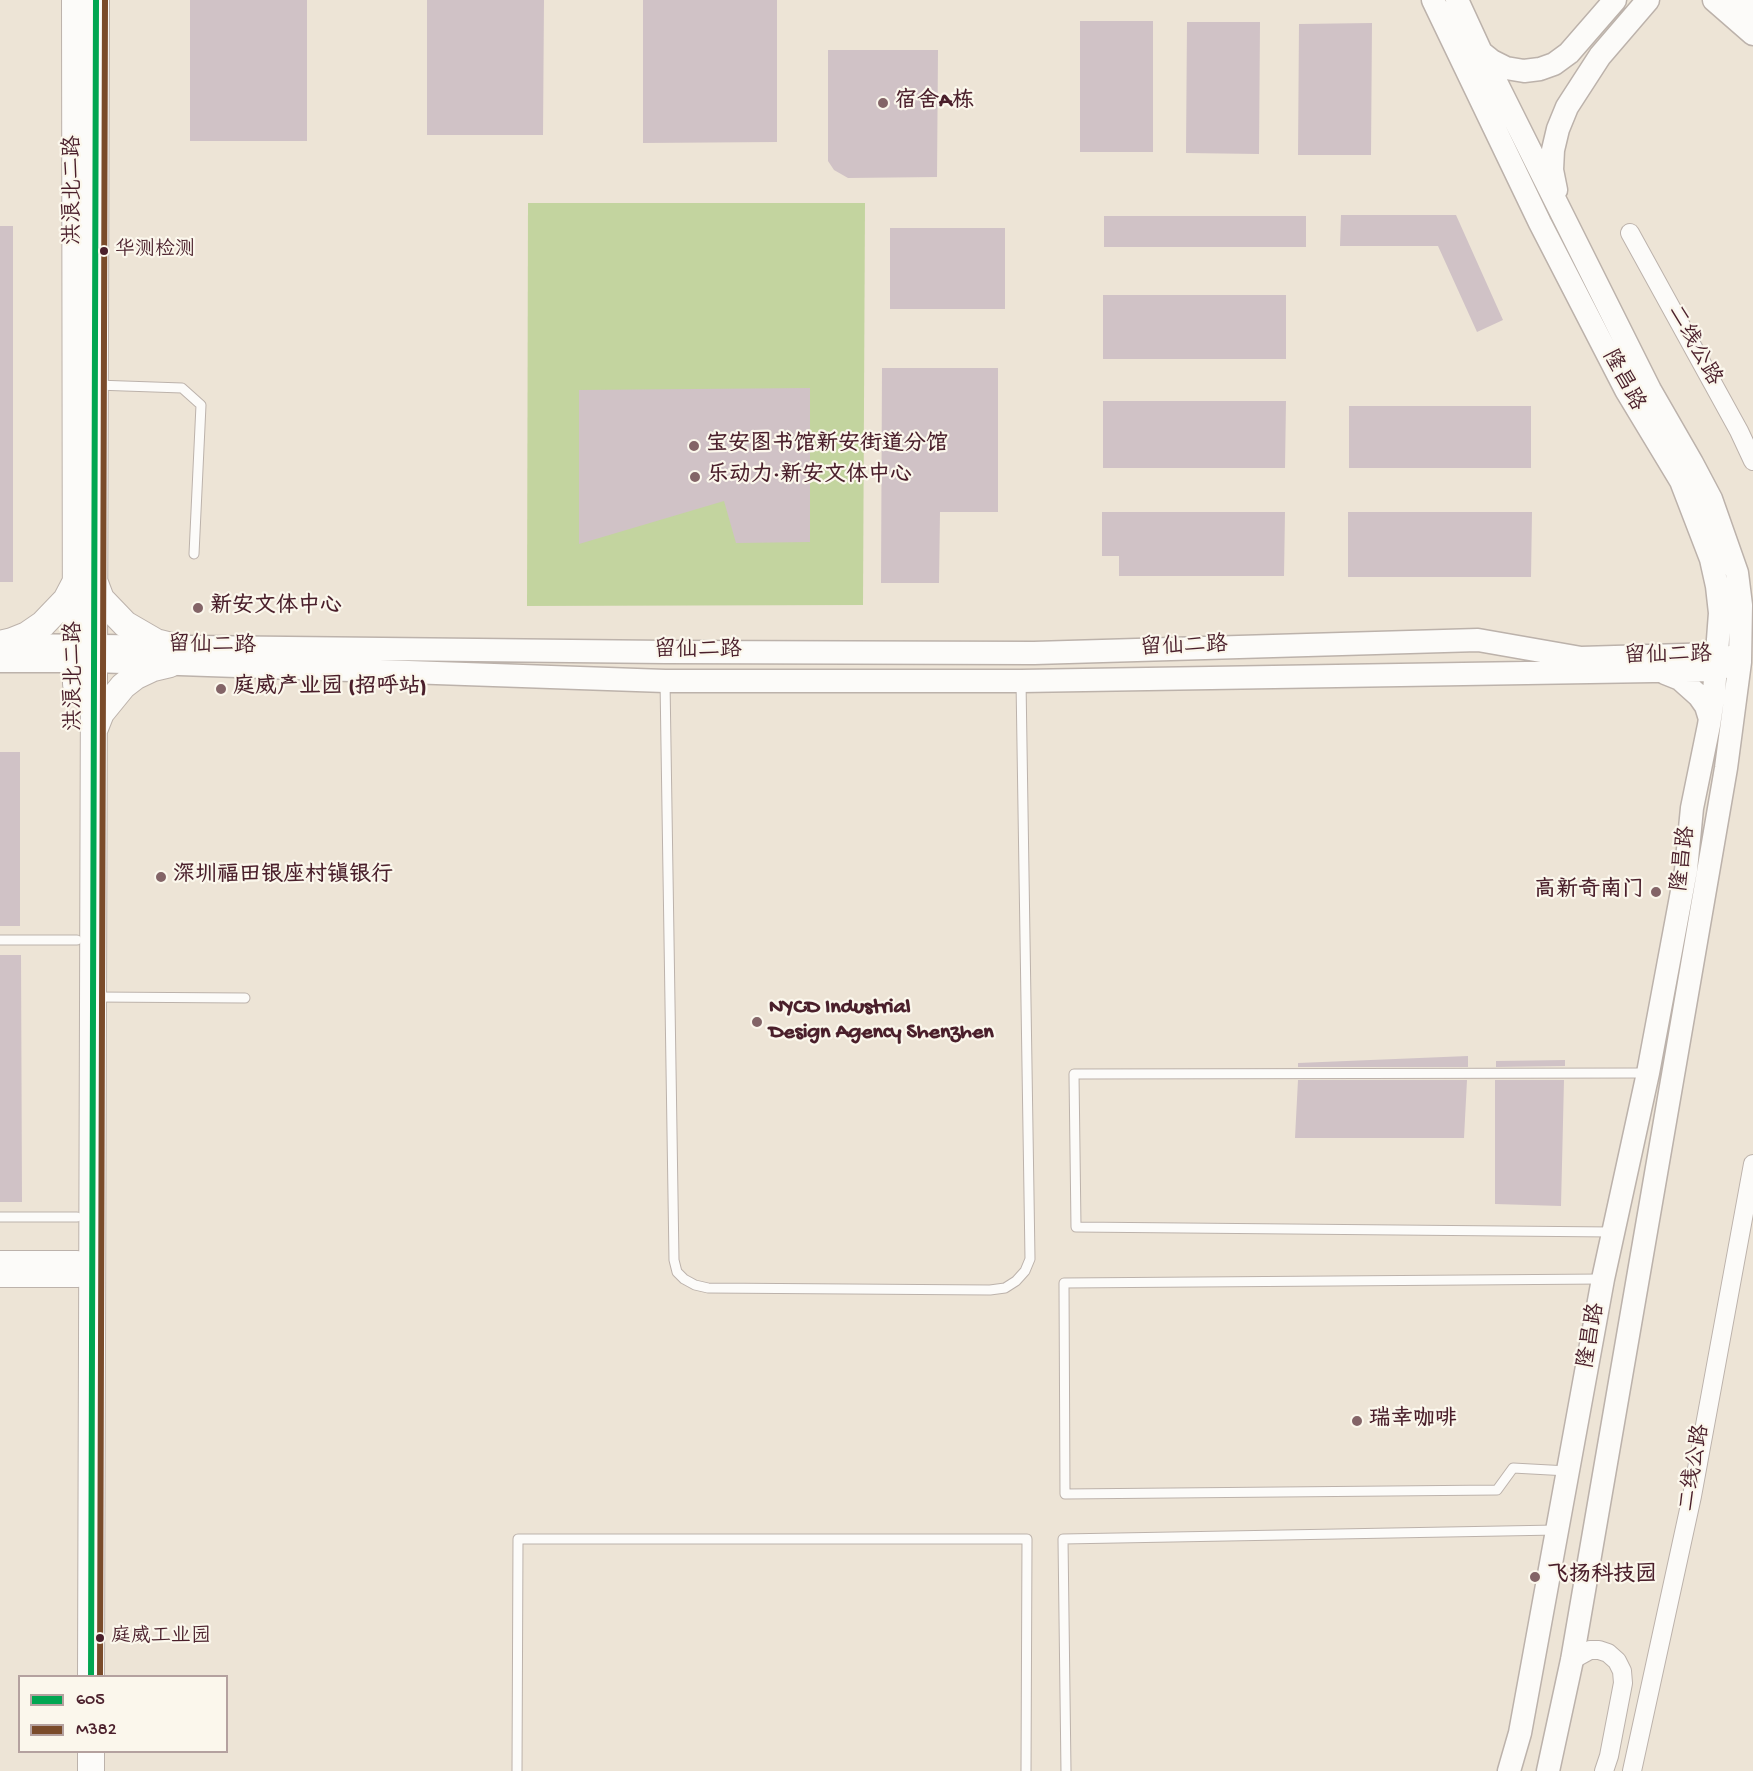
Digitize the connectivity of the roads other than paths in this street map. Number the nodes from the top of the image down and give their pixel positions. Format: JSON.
{"nodes":[{"id":1,"x":75,"y":0,"type":"edge"},
{"id":2,"x":96,"y":0,"type":"edge"},
{"id":3,"x":1433,"y":0,"type":"edge"},
{"id":4,"x":1457,"y":0,"type":"edge"},
{"id":5,"x":1615,"y":0,"type":"edge"},
{"id":6,"x":1648,"y":0,"type":"edge"},
{"id":7,"x":1714,"y":0,"type":"edge"},
{"id":8,"x":1742,"y":0,"type":"edge"},
{"id":9,"x":1753,"y":10,"type":"edge"},
{"id":10,"x":1753,"y":34,"type":"edge"},
{"id":11,"x":1481,"y":52,"type":"junction"},
{"id":12,"x":1561,"y":212,"type":"junction"},
{"id":13,"x":1630,"y":233,"type":"dead end"},
{"id":14,"x":95,"y":386,"type":"junction"},
{"id":15,"x":1753,"y":461,"type":"edge"},
{"id":16,"x":194,"y":555,"type":"dead end"},
{"id":17,"x":85,"y":581,"type":"junction"},
{"id":18,"x":1491,"y":643,"type":"junction"},
{"id":19,"x":0,"y":644,"type":"edge"},
{"id":20,"x":85,"y":653,"type":"junction"},
{"id":21,"x":173,"y":655,"type":"junction"},
{"id":22,"x":0,"y":661,"type":"edge"},
{"id":23,"x":1716,"y":662,"type":"junction"},
{"id":24,"x":1740,"y":662,"type":"junction"},
{"id":25,"x":1658,"y":672,"type":"junction"},
{"id":26,"x":1488,"y":674,"type":"junction"},
{"id":27,"x":665,"y":681,"type":"junction"},
{"id":28,"x":1021,"y":681,"type":"junction"},
{"id":29,"x":1710,"y":719,"type":"junction"},
{"id":30,"x":94,"y":731,"type":"junction"},
{"id":31,"x":0,"y":940,"type":"edge"},
{"id":32,"x":77,"y":940,"type":"junction"},
{"id":33,"x":93,"y":997,"type":"junction"},
{"id":34,"x":245,"y":998,"type":"dead end"},
{"id":35,"x":1648,"y":1073,"type":"junction"},
{"id":36,"x":1753,"y":1164,"type":"edge"},
{"id":37,"x":0,"y":1217,"type":"edge"},
{"id":38,"x":77,"y":1217,"type":"junction"},
{"id":39,"x":1612,"y":1232,"type":"junction"},
{"id":40,"x":0,"y":1260,"type":"edge"},
{"id":41,"x":82,"y":1268,"type":"junction"},
{"id":42,"x":0,"y":1278,"type":"edge"},
{"id":43,"x":1603,"y":1279,"type":"junction"},
{"id":44,"x":1568,"y":1471,"type":"junction"},
{"id":45,"x":1557,"y":1530,"type":"junction"},
{"id":46,"x":1572,"y":1660,"type":"junction"},
{"id":47,"x":78,"y":1675,"type":"edge"},
{"id":48,"x":91,"y":1675,"type":"edge"},
{"id":49,"x":79,"y":1753,"type":"edge"},
{"id":50,"x":91,"y":1753,"type":"edge"},
{"id":51,"x":79,"y":1771,"type":"edge"},
{"id":52,"x":91,"y":1771,"type":"edge"},
{"id":53,"x":517,"y":1771,"type":"edge"},
{"id":54,"x":1026,"y":1771,"type":"edge"},
{"id":55,"x":1066,"y":1771,"type":"edge"},
{"id":56,"x":1509,"y":1771,"type":"edge"},
{"id":57,"x":1548,"y":1771,"type":"edge"},
{"id":58,"x":1604,"y":1771,"type":"edge"},
{"id":59,"x":1632,"y":1771,"type":"edge"}],
"edges":[{"from":1,"to":17,"type":"main road","name":"洪浪北二路"},
{"from":2,"to":14,"type":"main road","name":"洪浪北二路"},
{"from":3,"to":23,"type":"street","name":"隆昌路"},
{"from":4,"to":11,"type":"street","name":"隆昌路"},
{"from":5,"to":11,"type":"street"},
{"from":6,"to":12,"type":"street"},
{"from":7,"to":10,"type":"street"},
{"from":8,"to":9,"type":"street"},
{"from":11,"to":12,"type":"street","name":"隆昌路"},
{"from":12,"to":24,"type":"street","name":"隆昌路"},
{"from":13,"to":15,"type":"street","name":"二线公路"},
{"from":14,"to":16,"type":"lane"},
{"from":14,"to":17,"type":"main road","name":"洪浪北二路"},
{"from":17,"to":19,"type":"main road"},
{"from":17,"to":20,"type":"main road","name":"洪浪北二路"},
{"from":17,"to":21,"type":"main road"},
{"from":18,"to":21,"type":"street","name":"留仙二路"},
{"from":18,"to":23,"type":"street","name":"留仙二路"},
{"from":18,"to":26,"type":"street"},
{"from":19,"to":20,"type":"street","name":"留仙二路"},
{"from":20,"to":21,"type":"street","name":"留仙二路"},
{"from":20,"to":22,"type":"street","name":"留仙二路"},
{"from":20,"to":30,"type":"main road","name":"洪浪北二路"},
{"from":20,"to":32,"type":"main road","name":"洪浪北二路"},
{"from":21,"to":27,"type":"street","name":"留仙二路"},
{"from":21,"to":30,"type":"main road"},
{"from":23,"to":24,"type":"street","name":"留仙二路"},
{"from":23,"to":25,"type":"street","name":"留仙二路"},
{"from":23,"to":29,"type":"street","name":"隆昌路"},
{"from":24,"to":46,"type":"street","name":"隆昌路"},
{"from":25,"to":26,"type":"street","name":"留仙二路"},
{"from":25,"to":29,"type":"street"},
{"from":26,"to":28,"type":"street","name":"留仙二路"},
{"from":27,"to":28,"type":"street","name":"留仙二路"},
{"from":27,"to":28,"type":"lane"},
{"from":29,"to":35,"type":"street","name":"隆昌路"},
{"from":30,"to":33,"type":"main road","name":"洪浪北二路"},
{"from":31,"to":32,"type":"lane"},
{"from":32,"to":38,"type":"main road","name":"洪浪北二路"},
{"from":33,"to":34,"type":"lane"},
{"from":33,"to":41,"type":"main road","name":"洪浪北二路"},
{"from":35,"to":39,"type":"street","name":"隆昌路"},
{"from":35,"to":39,"type":"lane"},
{"from":36,"to":59,"type":"street","name":"二线公路"},
{"from":37,"to":38,"type":"lane"},
{"from":38,"to":41,"type":"main road","name":"洪浪北二路"},
{"from":39,"to":43,"type":"street","name":"隆昌路"},
{"from":40,"to":41,"type":"street"},
{"from":41,"to":42,"type":"street"},
{"from":41,"to":47,"type":"main road","name":"洪浪北二路"},
{"from":41,"to":48,"type":"main road","name":"洪浪北二路"},
{"from":43,"to":44,"type":"street","name":"隆昌路"},
{"from":43,"to":44,"type":"lane"},
{"from":44,"to":45,"type":"street","name":"隆昌路"},
{"from":45,"to":55,"type":"lane"},
{"from":45,"to":56,"type":"street","name":"隆昌路"},
{"from":46,"to":57,"type":"street","name":"隆昌路"},
{"from":46,"to":58,"type":"street"},
{"from":49,"to":51,"type":"main road"},
{"from":50,"to":52,"type":"main road"},
{"from":53,"to":54,"type":"lane"}]}
